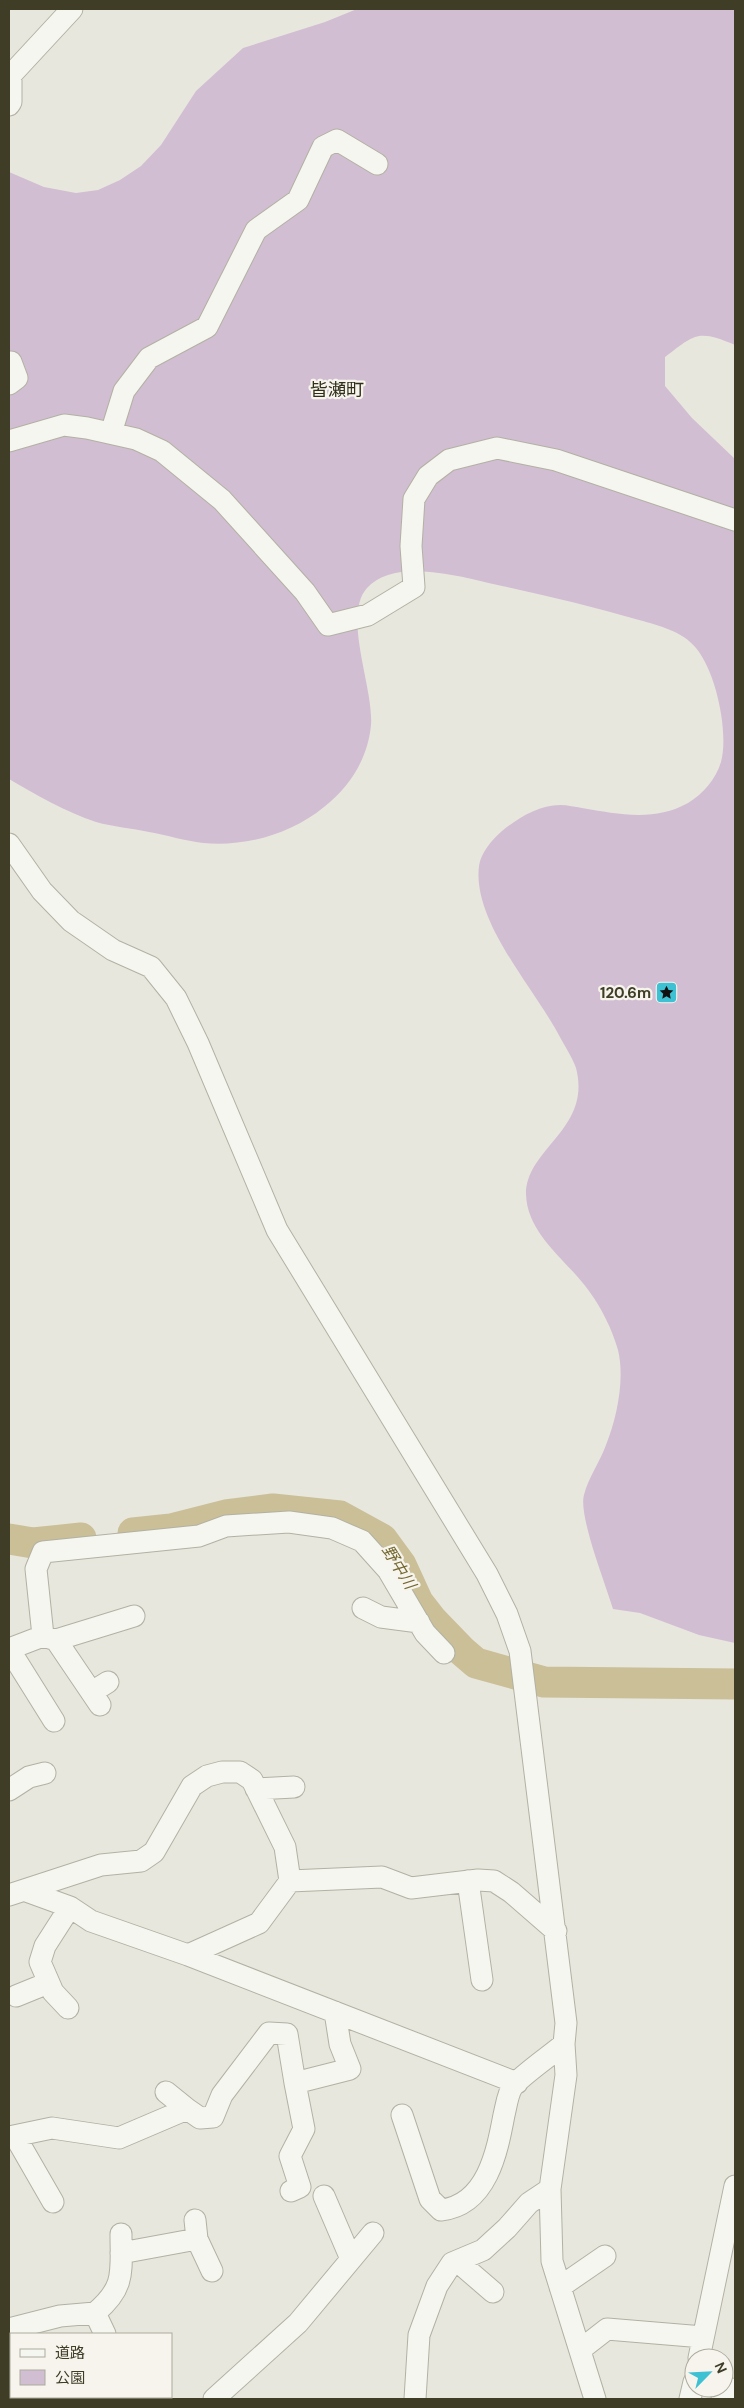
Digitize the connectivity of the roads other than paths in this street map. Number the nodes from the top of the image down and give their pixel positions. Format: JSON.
{"nodes":[{"id":1,"x":72,"y":9,"type":"edge"},
{"id":2,"x":10,"y":77,"type":"edge"},
{"id":3,"x":10,"y":107,"type":"edge"},
{"id":4,"x":377,"y":164,"type":"dead end"},
{"id":5,"x":9,"y":363,"type":"edge"},
{"id":6,"x":9,"y":384,"type":"edge"},
{"id":7,"x":111,"y":433,"type":"junction"},
{"id":8,"x":9,"y":441,"type":"edge"},
{"id":9,"x":735,"y":520,"type":"edge"},
{"id":10,"x":9,"y":844,"type":"edge"},
{"id":11,"x":363,"y":1608,"type":"dead end"},
{"id":12,"x":134,"y":1616,"type":"dead end"},
{"id":13,"x":419,"y":1622,"type":"junction"},
{"id":14,"x":50,"y":1638,"type":"junction"},
{"id":15,"x":444,"y":1653,"type":"dead end"},
{"id":16,"x":100,"y":1693,"type":"dead end"},
{"id":17,"x":54,"y":1721,"type":"dead end"},
{"id":18,"x":45,"y":1773,"type":"dead end"},
{"id":19,"x":294,"y":1787,"type":"dead end"},
{"id":20,"x":256,"y":1789,"type":"junction"},
{"id":21,"x":9,"y":1790,"type":"edge"},
{"id":22,"x":290,"y":1880,"type":"junction"},
{"id":23,"x":468,"y":1881,"type":"junction"},
{"id":24,"x":17,"y":1893,"type":"edge"},
{"id":25,"x":70,"y":1907,"type":"junction"},
{"id":26,"x":556,"y":1931,"type":"junction"},
{"id":27,"x":188,"y":1955,"type":"junction"},
{"id":28,"x":482,"y":1980,"type":"dead end"},
{"id":29,"x":48,"y":1983,"type":"junction"},
{"id":30,"x":16,"y":1996,"type":"dead end"},
{"id":31,"x":68,"y":2008,"type":"dead end"},
{"id":32,"x":335,"y":2012,"type":"junction"},
{"id":33,"x":564,"y":2044,"type":"junction"},
{"id":34,"x":295,"y":2083,"type":"junction"},
{"id":35,"x":517,"y":2083,"type":"junction"},
{"id":36,"x":166,"y":2092,"type":"dead end"},
{"id":37,"x":188,"y":2110,"type":"junction"},
{"id":38,"x":402,"y":2115,"type":"dead end"},
{"id":39,"x":12,"y":2136,"type":"edge"},
{"id":40,"x":735,"y":2186,"type":"edge"},
{"id":41,"x":550,"y":2189,"type":"junction"},
{"id":42,"x":291,"y":2191,"type":"dead end"},
{"id":43,"x":324,"y":2196,"type":"dead end"},
{"id":44,"x":53,"y":2202,"type":"dead end"},
{"id":45,"x":373,"y":2233,"type":"dead end"},
{"id":46,"x":605,"y":2256,"type":"dead end"},
{"id":47,"x":351,"y":2259,"type":"junction"},
{"id":48,"x":457,"y":2261,"type":"junction"},
{"id":49,"x":212,"y":2271,"type":"dead end"},
{"id":50,"x":560,"y":2287,"type":"junction"},
{"id":51,"x":493,"y":2292,"type":"dead end"},
{"id":52,"x":94,"y":2313,"type":"junction"},
{"id":53,"x":65,"y":2325,"type":"edge"},
{"id":54,"x":9,"y":2329,"type":"edge"},
{"id":55,"x":104,"y":2333,"type":"edge"},
{"id":56,"x":703,"y":2337,"type":"junction"},
{"id":57,"x":701,"y":2348,"type":"edge"},
{"id":58,"x":580,"y":2350,"type":"junction"},
{"id":59,"x":735,"y":2389,"type":"edge"},
{"id":60,"x":214,"y":2399,"type":"edge"},
{"id":61,"x":415,"y":2399,"type":"edge"},
{"id":62,"x":595,"y":2399,"type":"edge"},
{"id":63,"x":722,"y":2399,"type":"edge"}],
"edges":[{"from":1,"to":2,"type":"street"},
{"from":2,"to":3,"type":"street"},
{"from":4,"to":7,"type":"street"},
{"from":5,"to":6,"type":"street"},
{"from":7,"to":8,"type":"street"},
{"from":7,"to":9,"type":"street"},
{"from":10,"to":26,"type":"street"},
{"from":11,"to":13,"type":"street"},
{"from":12,"to":14,"type":"street"},
{"from":13,"to":14,"type":"street"},
{"from":13,"to":15,"type":"street"},
{"from":14,"to":16,"type":"street"},
{"from":14,"to":17,"type":"street"},
{"from":18,"to":21,"type":"street"},
{"from":19,"to":20,"type":"street"},
{"from":20,"to":22,"type":"street"},
{"from":20,"to":24,"type":"street"},
{"from":22,"to":23,"type":"street"},
{"from":22,"to":27,"type":"street"},
{"from":23,"to":26,"type":"street"},
{"from":23,"to":28,"type":"street"},
{"from":24,"to":25,"type":"street"},
{"from":25,"to":27,"type":"street"},
{"from":25,"to":29,"type":"street"},
{"from":26,"to":33,"type":"street"},
{"from":27,"to":32,"type":"street"},
{"from":29,"to":30,"type":"street"},
{"from":29,"to":31,"type":"street"},
{"from":32,"to":34,"type":"street"},
{"from":32,"to":35,"type":"street"},
{"from":33,"to":35,"type":"street"},
{"from":33,"to":41,"type":"street"},
{"from":34,"to":37,"type":"street"},
{"from":34,"to":42,"type":"street"},
{"from":35,"to":38,"type":"street"},
{"from":36,"to":37,"type":"street"},
{"from":37,"to":39,"type":"street"},
{"from":39,"to":44,"type":"street"},
{"from":40,"to":56,"type":"street"},
{"from":41,"to":48,"type":"street"},
{"from":41,"to":50,"type":"street"},
{"from":43,"to":47,"type":"street"},
{"from":45,"to":47,"type":"street"},
{"from":46,"to":50,"type":"street"},
{"from":47,"to":60,"type":"street"},
{"from":48,"to":51,"type":"street"},
{"from":48,"to":61,"type":"street"},
{"from":49,"to":52,"type":"street"},
{"from":50,"to":58,"type":"street"},
{"from":52,"to":53,"type":"street"},
{"from":52,"to":55,"type":"street"},
{"from":53,"to":54,"type":"street"},
{"from":56,"to":57,"type":"street"},
{"from":56,"to":58,"type":"street"},
{"from":58,"to":62,"type":"street"},
{"from":59,"to":63,"type":"street"}]}
